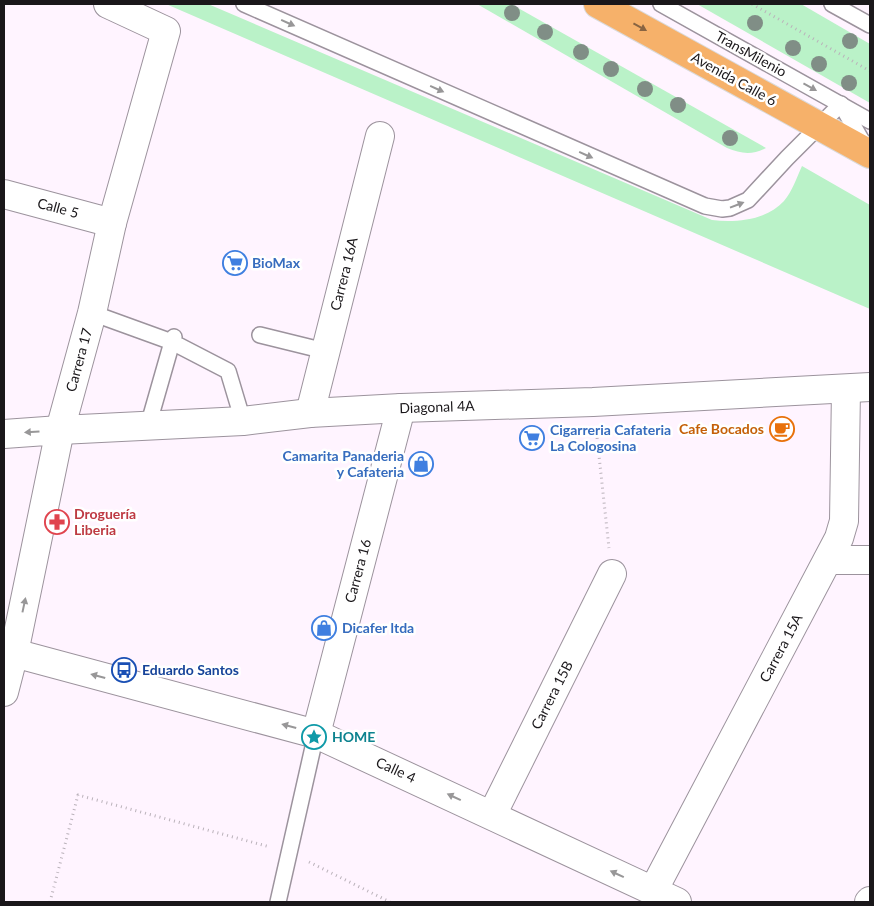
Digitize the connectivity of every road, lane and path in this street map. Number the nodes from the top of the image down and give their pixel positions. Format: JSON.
{"nodes":[{"id":1,"x":108,"y":4,"type":"edge"},
{"id":2,"x":244,"y":4,"type":"edge"},
{"id":3,"x":598,"y":4,"type":"edge"},
{"id":4,"x":661,"y":4,"type":"edge"},
{"id":5,"x":752,"y":4,"type":"edge"},
{"id":6,"x":832,"y":4,"type":"edge"},
{"id":7,"x":870,"y":26,"type":"edge"},
{"id":8,"x":870,"y":71,"type":"edge"},
{"id":9,"x":841,"y":104,"type":"junction"},
{"id":10,"x":870,"y":122,"type":"edge"},
{"id":11,"x":820,"y":126,"type":"junction"},
{"id":12,"x":380,"y":136,"type":"dead end"},
{"id":13,"x":870,"y":154,"type":"edge"},
{"id":14,"x":4,"y":194,"type":"edge"},
{"id":15,"x":112,"y":223,"type":"junction"},
{"id":16,"x":92,"y":313,"type":"junction"},
{"id":17,"x":260,"y":334,"type":"dead end"},
{"id":18,"x":173,"y":339,"type":"junction"},
{"id":19,"x":325,"y":351,"type":"junction"},
{"id":20,"x":858,"y":388,"type":"edge"},
{"id":21,"x":593,"y":402,"type":"junction"},
{"id":22,"x":400,"y":408,"type":"junction"},
{"id":23,"x":310,"y":413,"type":"junction"},
{"id":24,"x":242,"y":421,"type":"junction"},
{"id":25,"x":148,"y":426,"type":"junction"},
{"id":26,"x":60,"y":430,"type":"junction"},
{"id":27,"x":4,"y":434,"type":"edge"},
{"id":28,"x":828,"y":560,"type":"junction"},
{"id":29,"x":870,"y":560,"type":"edge"},
{"id":30,"x":612,"y":574,"type":"joint"},
{"id":31,"x":14,"y":653,"type":"junction"},
{"id":32,"x":4,"y":692,"type":"edge"},
{"id":33,"x":316,"y":734,"type":"junction"},
{"id":34,"x":492,"y":815,"type":"junction"},
{"id":35,"x":289,"y":852,"type":"junction"},
{"id":36,"x":653,"y":891,"type":"junction"},
{"id":37,"x":50,"y":902,"type":"edge"},
{"id":38,"x":278,"y":902,"type":"edge"},
{"id":39,"x":390,"y":902,"type":"edge"},
{"id":40,"x":677,"y":902,"type":"edge"}],
"edges":[{"from":1,"to":15,"type":"street","name":"Carrera 17"},
{"from":2,"to":11,"type":"lane","one_way":true},
{"from":3,"to":11,"type":"main road","name":"Avenida Calle 6","one_way":true},
{"from":4,"to":9,"type":"lane","name":"TransMilenio","one_way":true},
{"from":5,"to":8,"type":"path"},
{"from":6,"to":7,"type":"lane"},
{"from":9,"to":10,"type":"lane","name":"TransMilenio"},
{"from":9,"to":11,"type":"lane"},
{"from":9,"to":13,"type":"lane"},
{"from":11,"to":13,"type":"main road","name":"Avenida Calle 6"},
{"from":12,"to":19,"type":"street","name":"Carrera 16A"},
{"from":14,"to":15,"type":"street","name":"Calle 5"},
{"from":15,"to":16,"type":"street","name":"Carrera 17"},
{"from":16,"to":18,"type":"lane"},
{"from":16,"to":26,"type":"street","name":"Carrera 17"},
{"from":17,"to":19,"type":"lane"},
{"from":18,"to":24,"type":"lane"},
{"from":18,"to":25,"type":"lane"},
{"from":19,"to":23,"type":"street","name":"Carrera 16A"},
{"from":20,"to":21,"type":"street","name":"Diagonal 4A"},
{"from":20,"to":28,"type":"street","name":"Carrera 15A"},
{"from":21,"to":22,"type":"street","name":"Diagonal 4A"},
{"from":21,"to":30,"type":"path"},
{"from":22,"to":23,"type":"street","name":"Diagonal 4A"},
{"from":22,"to":33,"type":"street","name":"Carrera 16"},
{"from":23,"to":24,"type":"street","name":"Diagonal 4A"},
{"from":24,"to":25,"type":"street","name":"Diagonal 4A"},
{"from":25,"to":26,"type":"street","name":"Diagonal 4A"},
{"from":26,"to":27,"type":"street","name":"Diagonal 4A","one_way":true},
{"from":31,"to":26,"type":"street","name":"Carrera 17","one_way":true},
{"from":28,"to":29,"type":"street"},
{"from":28,"to":36,"type":"street","name":"Carrera 15A"},
{"from":30,"to":34,"type":"street","name":"Carrera 15B"},
{"from":31,"to":32,"type":"street","name":"Carrera 17"},
{"from":33,"to":31,"type":"street","name":"Calle 4","one_way":true},
{"from":34,"to":33,"type":"street","name":"Calle 4","one_way":true},
{"from":33,"to":35,"type":"lane"},
{"from":36,"to":34,"type":"street","name":"Calle 4","one_way":true},
{"from":35,"to":37,"type":"path"},
{"from":35,"to":38,"type":"lane"},
{"from":35,"to":39,"type":"path"},
{"from":36,"to":40,"type":"street","name":"Calle 4"}]}
